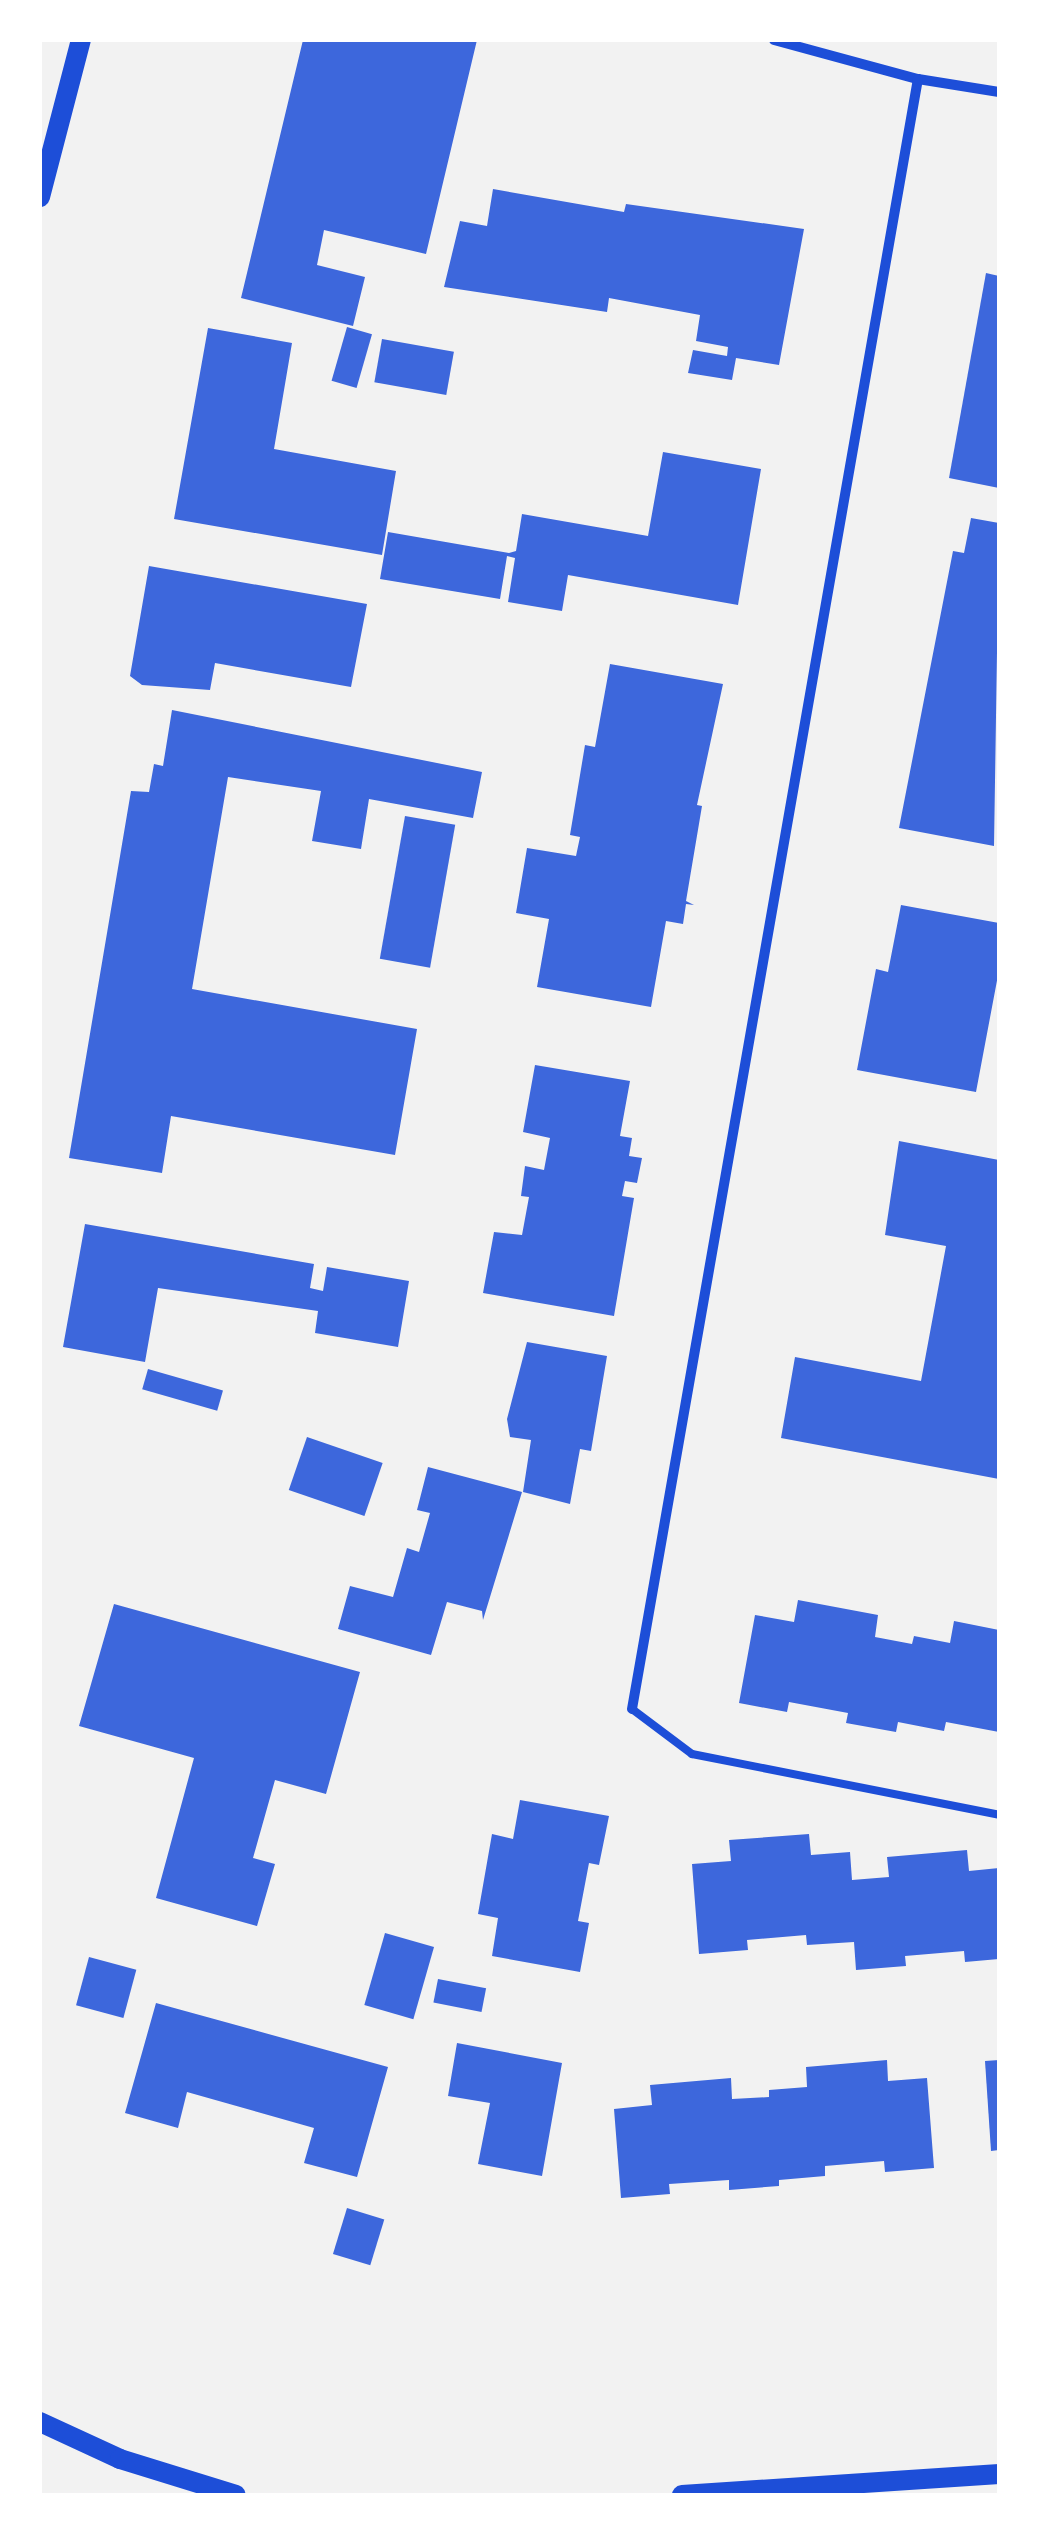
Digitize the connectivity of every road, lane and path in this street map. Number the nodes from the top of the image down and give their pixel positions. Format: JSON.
{"nodes":[{"id":1,"x":81,"y":40,"type":"edge"},
{"id":2,"x":774,"y":40,"type":"edge"},
{"id":3,"x":918,"y":79,"type":"junction"},
{"id":4,"x":999,"y":92,"type":"edge"},
{"id":5,"x":40,"y":197,"type":"edge"},
{"id":6,"x":632,"y":1709,"type":"joint"},
{"id":7,"x":999,"y":1815,"type":"edge"},
{"id":8,"x":40,"y":2422,"type":"edge"},
{"id":9,"x":999,"y":2474,"type":"edge"},
{"id":10,"x":236,"y":2495,"type":"edge"},
{"id":11,"x":682,"y":2495,"type":"edge"}],
"edges":[{"from":1,"to":5,"type":"main road"},
{"from":2,"to":3,"type":"street"},
{"from":3,"to":4,"type":"street"},
{"from":3,"to":6,"type":"street"},
{"from":6,"to":7,"type":"lane"},
{"from":8,"to":10,"type":"main road"},
{"from":9,"to":11,"type":"main road"}]}
